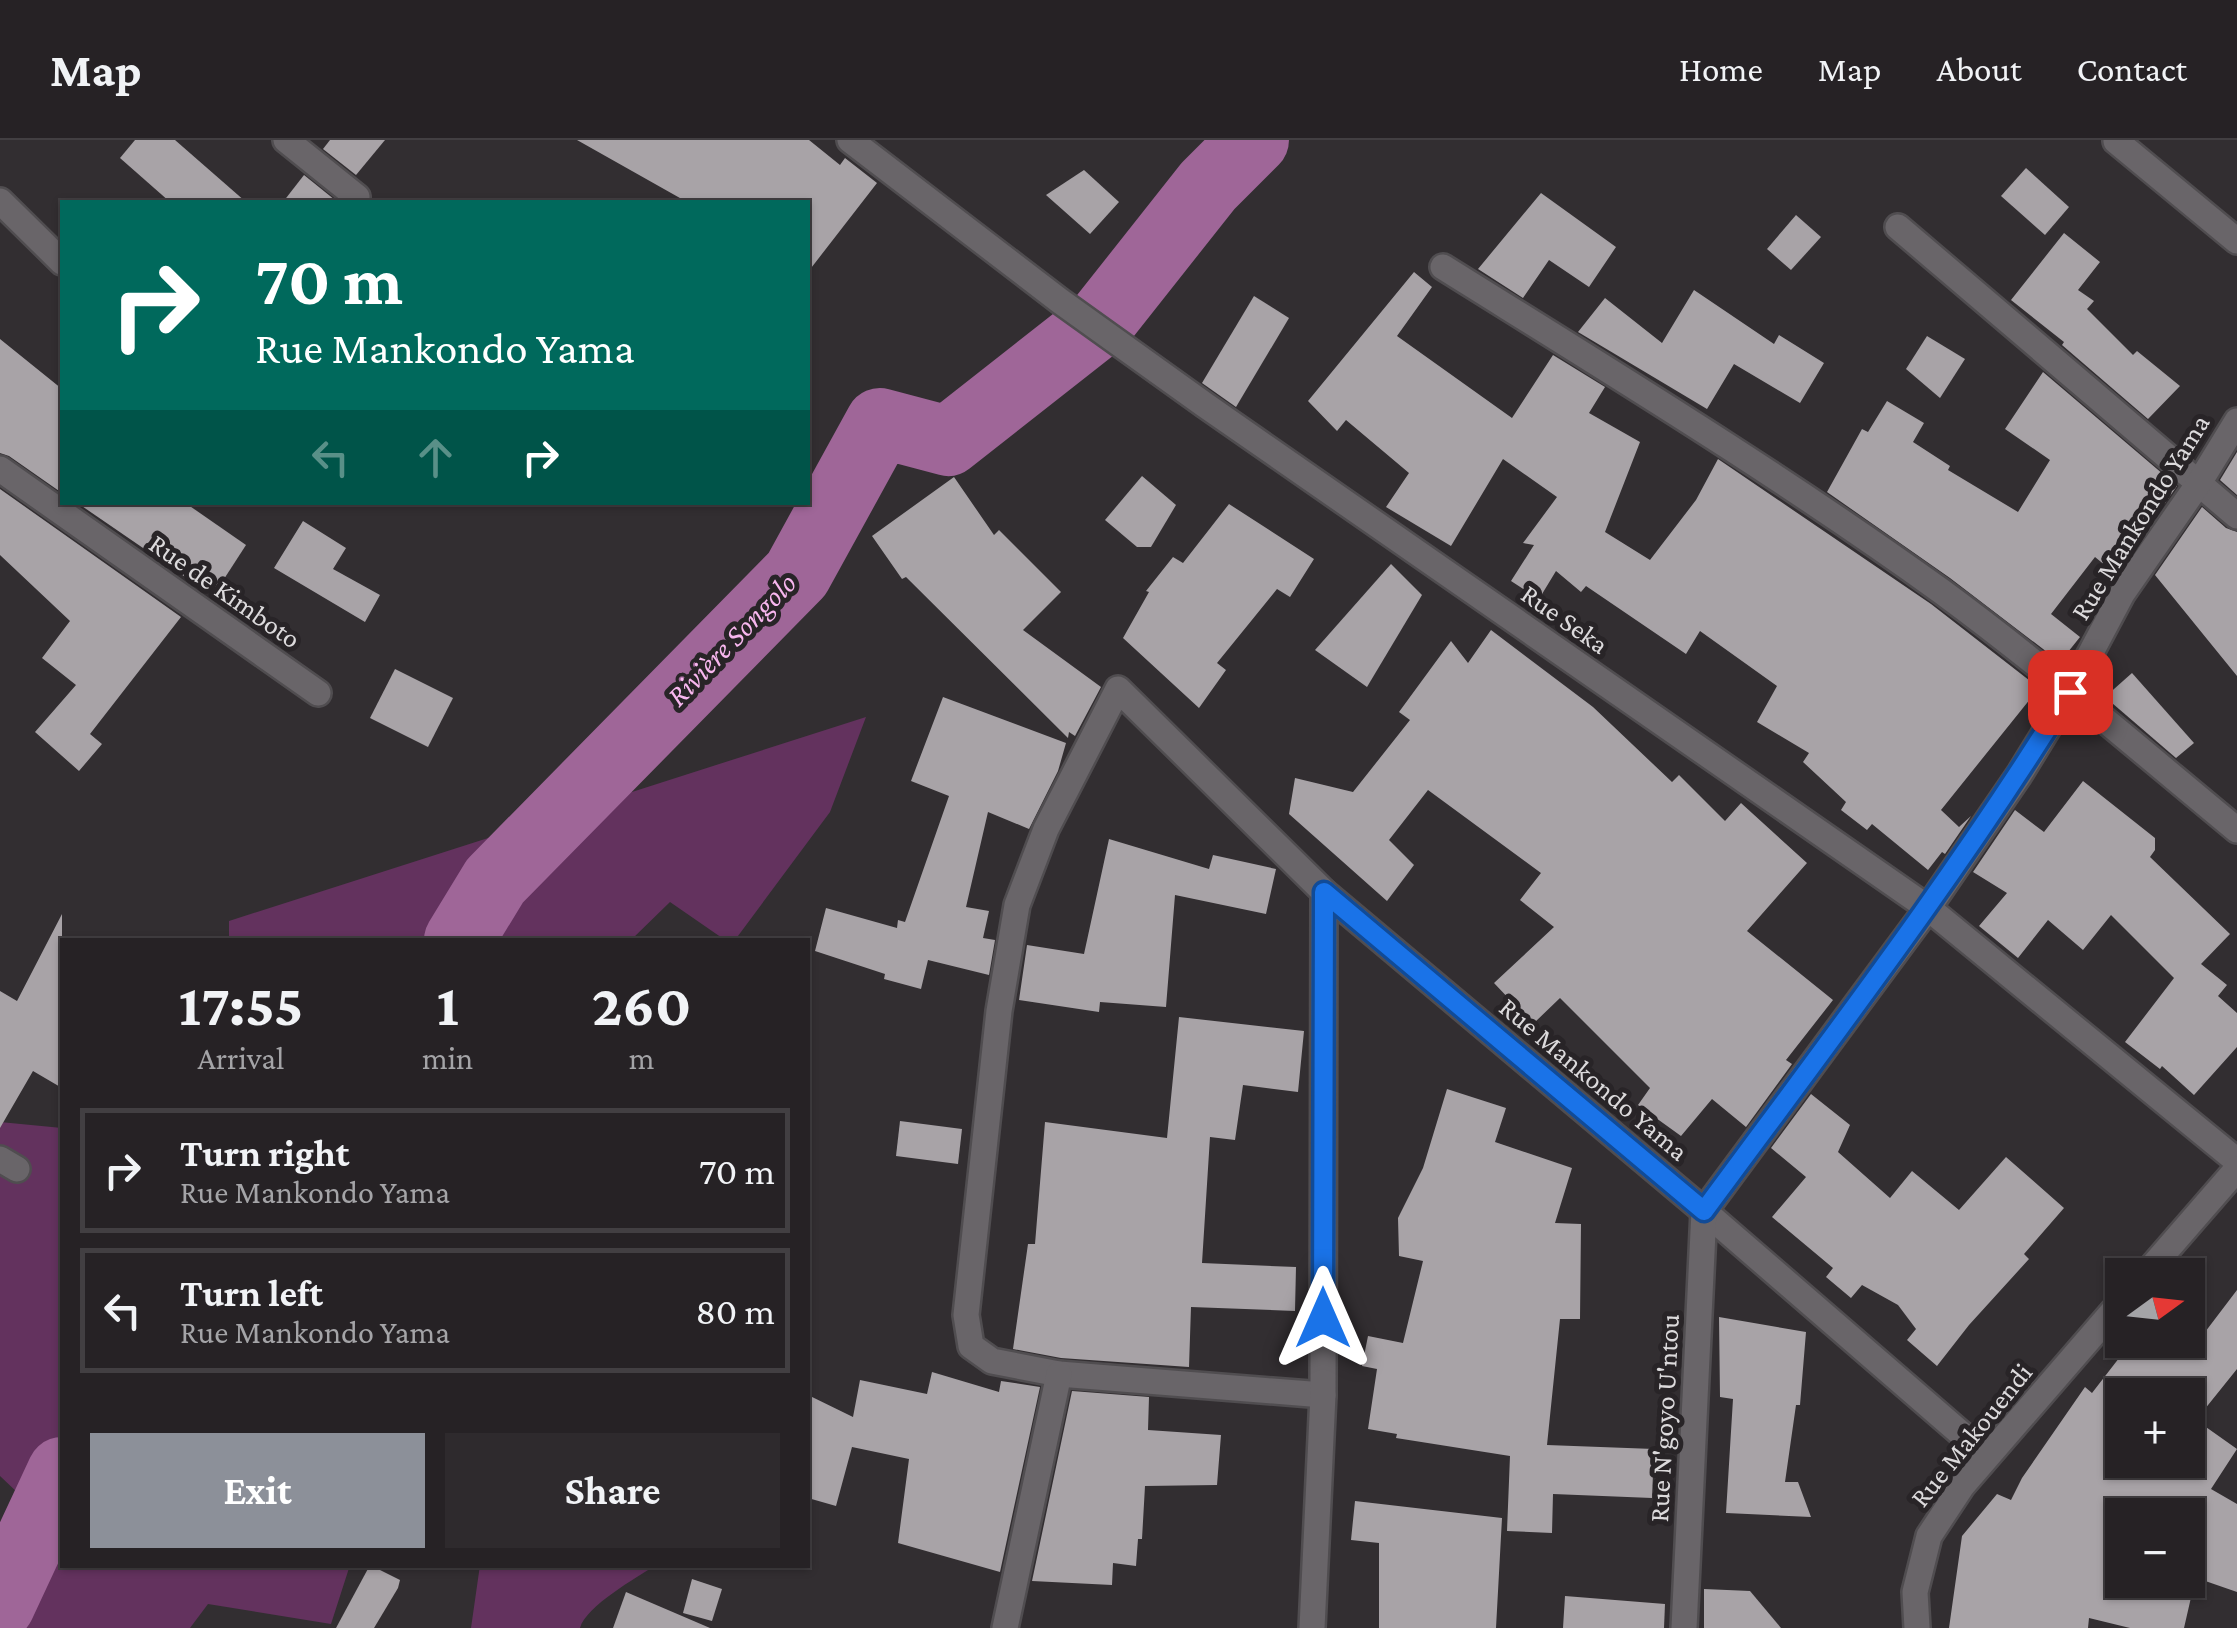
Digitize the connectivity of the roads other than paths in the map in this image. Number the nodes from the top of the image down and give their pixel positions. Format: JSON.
{"nodes":[{"id":1,"x":286,"y":140,"type":"edge"},
{"id":2,"x":850,"y":140,"type":"edge"},
{"id":3,"x":2116,"y":141,"type":"edge"},
{"id":4,"x":357,"y":197,"type":"dead end"},
{"id":5,"x":0,"y":201,"type":"edge"},
{"id":6,"x":1898,"y":227,"type":"dead end"},
{"id":7,"x":2237,"y":241,"type":"edge"},
{"id":8,"x":60,"y":260,"type":"edge"},
{"id":9,"x":1443,"y":266,"type":"dead end"},
{"id":10,"x":2237,"y":421,"type":"edge"},
{"id":11,"x":0,"y":468,"type":"edge"},
{"id":12,"x":2199,"y":483,"type":"junction"},
{"id":13,"x":2237,"y":516,"type":"edge"},
{"id":14,"x":2070,"y":692,"type":"junction"},
{"id":15,"x":318,"y":693,"type":"dead end"},
{"id":16,"x":2237,"y":830,"type":"edge"},
{"id":17,"x":1324,"y":892,"type":"junction"},
{"id":18,"x":1928,"y":908,"type":"junction"},
{"id":19,"x":2237,"y":1160,"type":"edge"},
{"id":20,"x":2237,"y":1169,"type":"edge"},
{"id":21,"x":1704,"y":1211,"type":"junction"},
{"id":22,"x":2160,"y":1258,"type":"edge"},
{"id":23,"x":2105,"y":1321,"type":"edge"},
{"id":24,"x":1058,"y":1374,"type":"junction"},
{"id":25,"x":1323,"y":1395,"type":"junction"},
{"id":26,"x":1987,"y":1456,"type":"junction"},
{"id":27,"x":1004,"y":1628,"type":"edge"},
{"id":28,"x":1312,"y":1628,"type":"edge"},
{"id":29,"x":1684,"y":1628,"type":"edge"},
{"id":30,"x":1917,"y":1628,"type":"edge"}],
"edges":[{"from":1,"to":4,"type":"street"},
{"from":2,"to":18,"type":"street","name":"Rue Seka"},
{"from":3,"to":7,"type":"street"},
{"from":5,"to":8,"type":"street"},
{"from":6,"to":12,"type":"street"},
{"from":9,"to":14,"type":"street"},
{"from":10,"to":12,"type":"street","name":"Rue Mankondo Yama"},
{"from":11,"to":15,"type":"street","name":"Rue de Kimboto"},
{"from":12,"to":13,"type":"street"},
{"from":12,"to":14,"type":"street","name":"Rue Mankondo Yama"},
{"from":14,"to":16,"type":"street"},
{"from":14,"to":18,"type":"street","name":"Rue Mankondo Yama"},
{"from":17,"to":21,"type":"street","name":"Rue Mankondo Yama"},
{"from":17,"to":24,"type":"street","name":"Rue Mankondo Yama"},
{"from":17,"to":25,"type":"street"},
{"from":18,"to":19,"type":"street","name":"Rue Seka"},
{"from":18,"to":21,"type":"street","name":"Rue Mankondo Yama"},
{"from":20,"to":22,"type":"street"},
{"from":21,"to":26,"type":"street"},
{"from":21,"to":29,"type":"street","name":"Rue N'goyo U'ntou"},
{"from":23,"to":26,"type":"street","name":"Rue Makouendi"},
{"from":24,"to":25,"type":"street"},
{"from":24,"to":27,"type":"street"},
{"from":25,"to":28,"type":"street"},
{"from":26,"to":30,"type":"street","name":"Rue Makouendi"}]}
